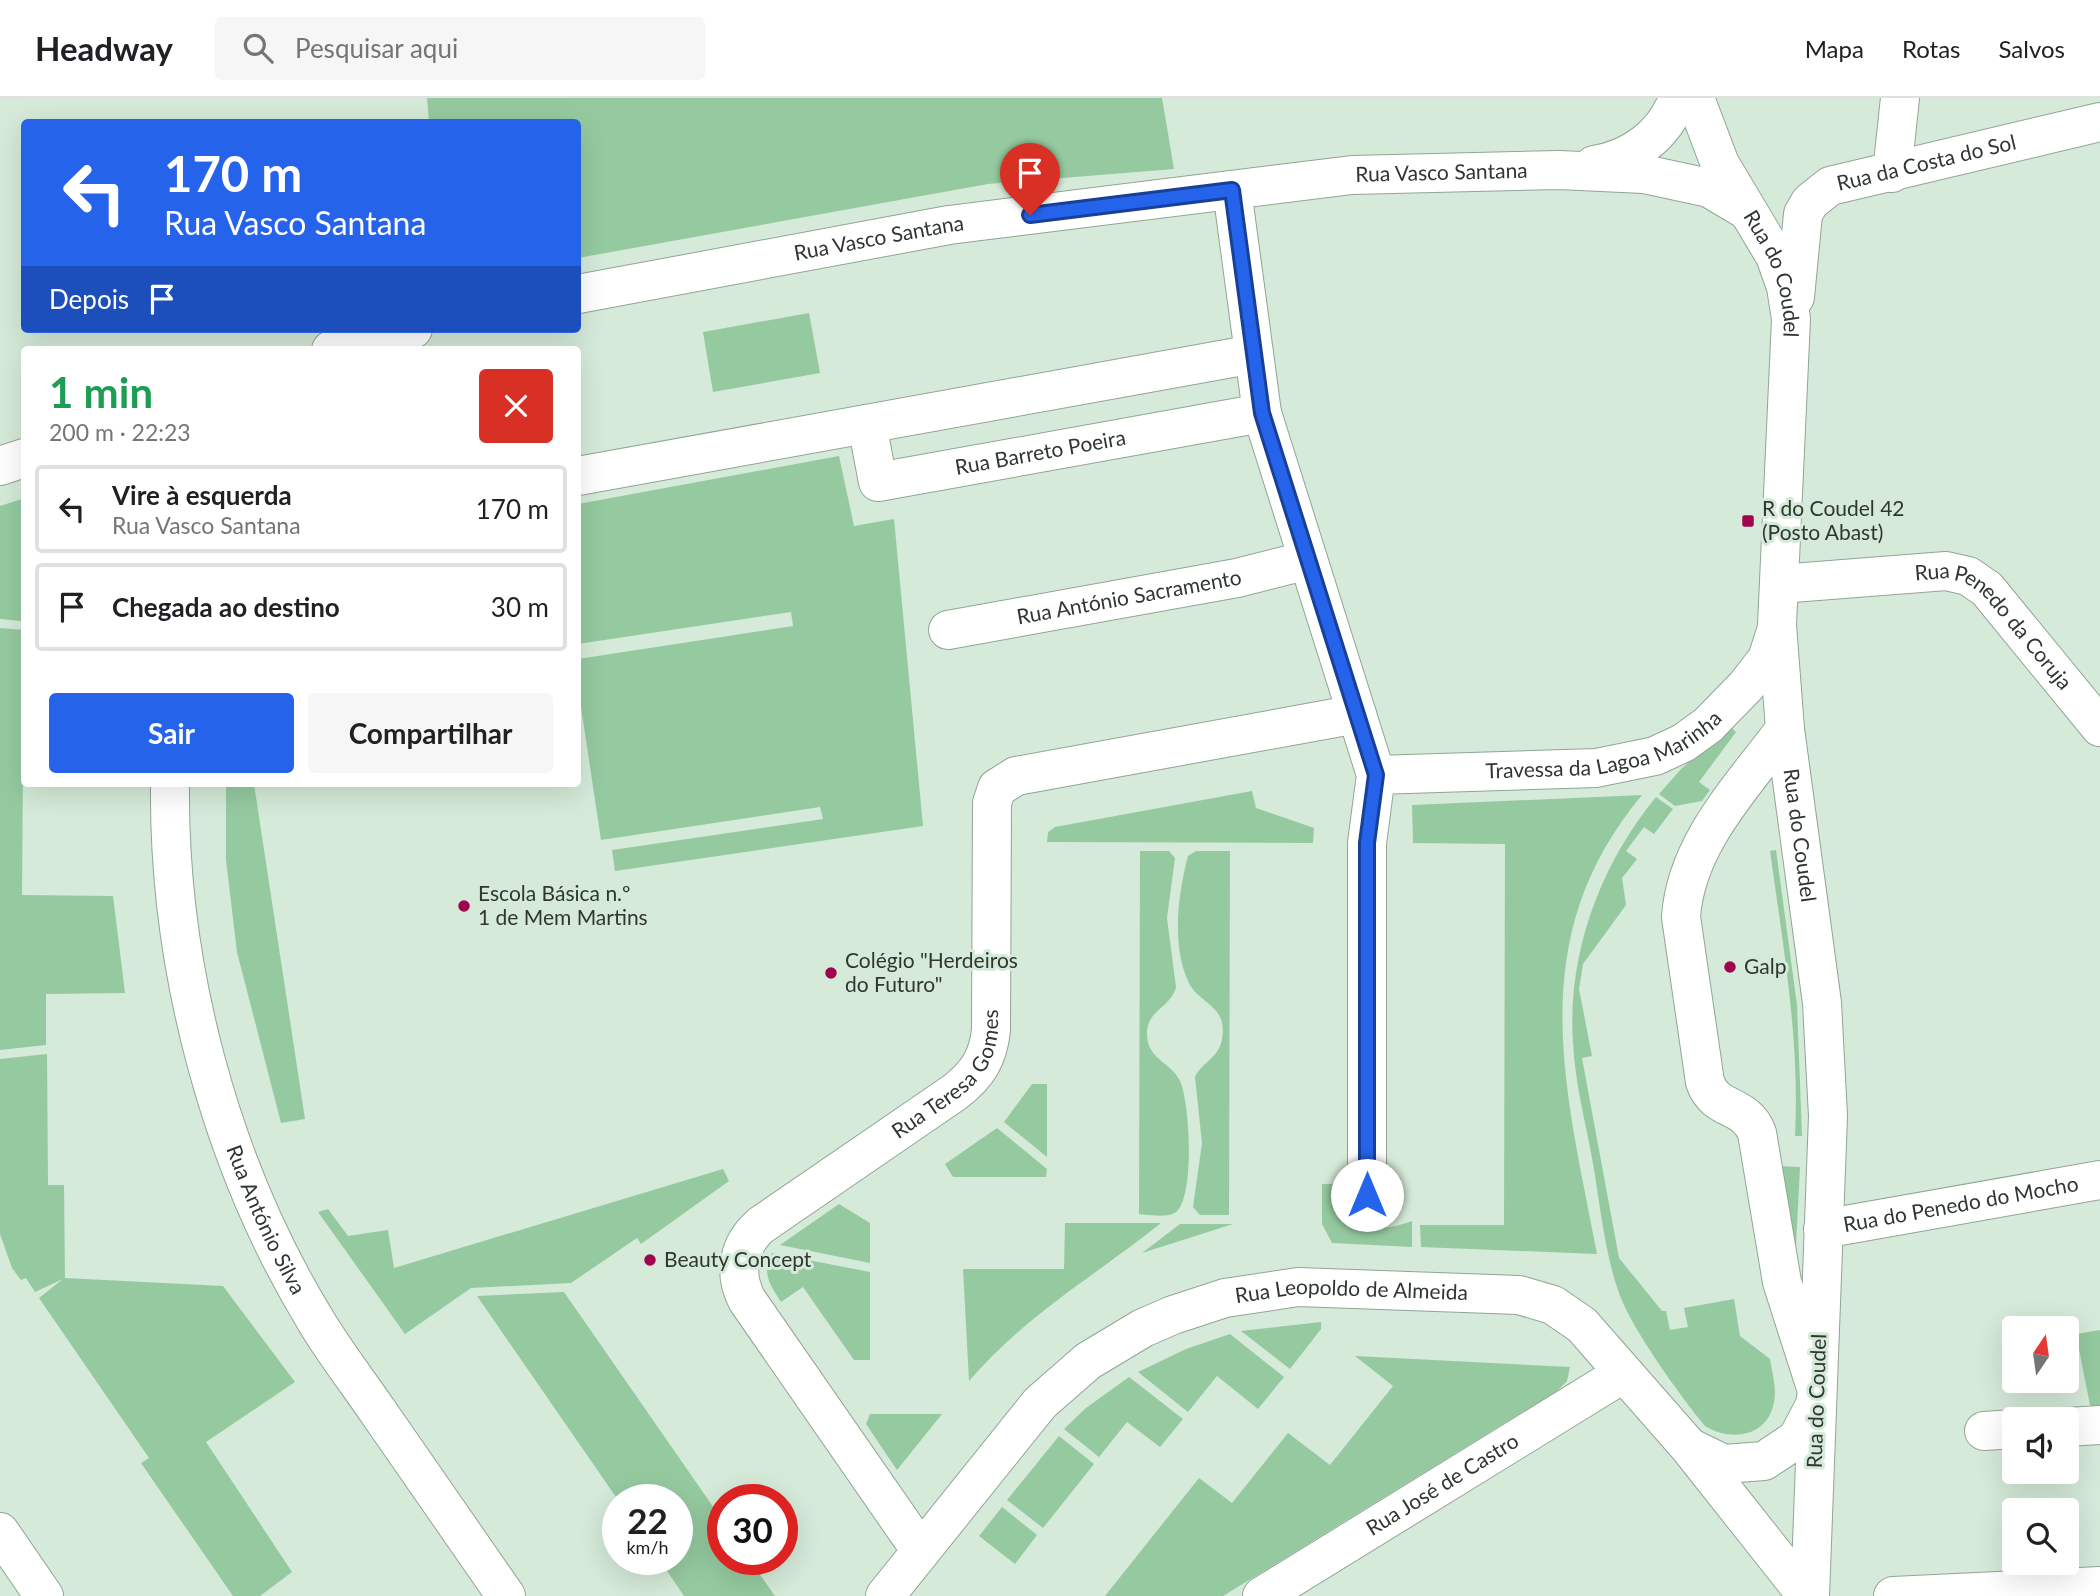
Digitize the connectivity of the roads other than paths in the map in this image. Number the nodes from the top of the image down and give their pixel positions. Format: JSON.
{"nodes":[{"id":1,"x":1678,"y":98,"type":"edge"},
{"id":2,"x":1695,"y":98,"type":"edge"},
{"id":3,"x":1900,"y":98,"type":"edge"},
{"id":4,"x":2100,"y":122,"type":"edge"},
{"id":5,"x":1559,"y":170,"type":"junction"},
{"id":6,"x":1892,"y":173,"type":"junction"},
{"id":7,"x":1232,"y":190,"type":"junction"},
{"id":8,"x":1750,"y":214,"type":"junction"},
{"id":9,"x":581,"y":293,"type":"edge"},
{"id":10,"x":398,"y":333,"type":"edge"},
{"id":11,"x":1791,"y":336,"type":"junction"},
{"id":12,"x":347,"y":346,"type":"edge"},
{"id":13,"x":1254,"y":354,"type":"junction"},
{"id":14,"x":1262,"y":413,"type":"junction"},
{"id":15,"x":867,"y":424,"type":"junction"},
{"id":16,"x":21,"y":458,"type":"edge"},
{"id":17,"x":0,"y":466,"type":"edge"},
{"id":18,"x":581,"y":474,"type":"edge"},
{"id":19,"x":1308,"y":560,"type":"junction"},
{"id":20,"x":1779,"y":584,"type":"junction"},
{"id":21,"x":1777,"y":625,"type":"junction"},
{"id":22,"x":948,"y":630,"type":"dead end"},
{"id":23,"x":1357,"y":714,"type":"junction"},
{"id":24,"x":2100,"y":727,"type":"edge"},
{"id":25,"x":1785,"y":729,"type":"junction"},
{"id":26,"x":1376,"y":775,"type":"junction"},
{"id":27,"x":170,"y":787,"type":"edge"},
{"id":28,"x":2100,"y":1180,"type":"edge"},
{"id":29,"x":1367,"y":1195,"type":"dead end"},
{"id":30,"x":1823,"y":1229,"type":"junction"},
{"id":31,"x":1624,"y":1373,"type":"junction"},
{"id":32,"x":1817,"y":1391,"type":"junction"},
{"id":33,"x":2100,"y":1425,"type":"edge"},
{"id":34,"x":2079,"y":1426,"type":"edge"},
{"id":35,"x":1689,"y":1447,"type":"junction"},
{"id":36,"x":0,"y":1532,"type":"edge"},
{"id":37,"x":921,"y":1551,"type":"junction"},
{"id":38,"x":2100,"y":1587,"type":"edge"},
{"id":39,"x":44,"y":1596,"type":"edge"},
{"id":40,"x":506,"y":1596,"type":"edge"},
{"id":41,"x":885,"y":1596,"type":"edge"},
{"id":42,"x":1262,"y":1596,"type":"edge"},
{"id":43,"x":1809,"y":1596,"type":"edge"},
{"id":44,"x":1893,"y":1596,"type":"edge"}],
"edges":[{"from":1,"to":5,"type":"street","name":"Rua Vasco Santana"},
{"from":2,"to":8,"type":"street","name":"Rua do Coudel"},
{"from":3,"to":6,"type":"street"},
{"from":4,"to":6,"type":"street","name":"Rua da Costa do Sol"},
{"from":5,"to":7,"type":"street","name":"Rua Vasco Santana"},
{"from":5,"to":8,"type":"street","name":"Rua Vasco Santana"},
{"from":6,"to":11,"type":"street","name":"Rua da Costa do Sol"},
{"from":7,"to":9,"type":"street","name":"Rua Vasco Santana"},
{"from":7,"to":13,"type":"street"},
{"from":8,"to":11,"type":"street","name":"Rua do Coudel"},
{"from":10,"to":12,"type":"street"},
{"from":11,"to":20,"type":"street","name":"Rua do Coudel"},
{"from":13,"to":14,"type":"street"},
{"from":13,"to":15,"type":"street"},
{"from":14,"to":15,"type":"street","name":"Rua Barreto Poeira"},
{"from":14,"to":19,"type":"street"},
{"from":15,"to":18,"type":"street"},
{"from":16,"to":17,"type":"street"},
{"from":19,"to":22,"type":"street","name":"Rua António Sacramento"},
{"from":19,"to":23,"type":"street"},
{"from":20,"to":21,"type":"street","name":"Rua do Coudel"},
{"from":20,"to":24,"type":"street","name":"Rua Penedo da Coruja"},
{"from":21,"to":25,"type":"street","name":"Rua do Coudel"},
{"from":21,"to":26,"type":"street","name":"Travessa da Lagoa Marinha"},
{"from":23,"to":26,"type":"street"},
{"from":23,"to":37,"type":"street","name":"Rua Teresa Gomes"},
{"from":25,"to":30,"type":"street","name":"Rua do Coudel"},
{"from":25,"to":32,"type":"street"},
{"from":26,"to":29,"type":"street"},
{"from":27,"to":40,"type":"street","name":"Rua António Silva"},
{"from":28,"to":30,"type":"street","name":"Rua do Penedo do Mocho"},
{"from":30,"to":32,"type":"street","name":"Rua do Coudel"},
{"from":31,"to":35,"type":"street","name":"Rua Leopoldo de Almeida"},
{"from":31,"to":37,"type":"street","name":"Rua Leopoldo de Almeida"},
{"from":31,"to":42,"type":"street","name":"Rua José de Castro"},
{"from":32,"to":35,"type":"street"},
{"from":32,"to":43,"type":"street","name":"Rua do Coudel"},
{"from":33,"to":34,"type":"street"},
{"from":35,"to":43,"type":"street","name":"Rua Leopoldo de Almeida"},
{"from":36,"to":39,"type":"street"},
{"from":37,"to":41,"type":"street","name":"Rua Leopoldo de Almeida"},
{"from":38,"to":44,"type":"street"}]}
